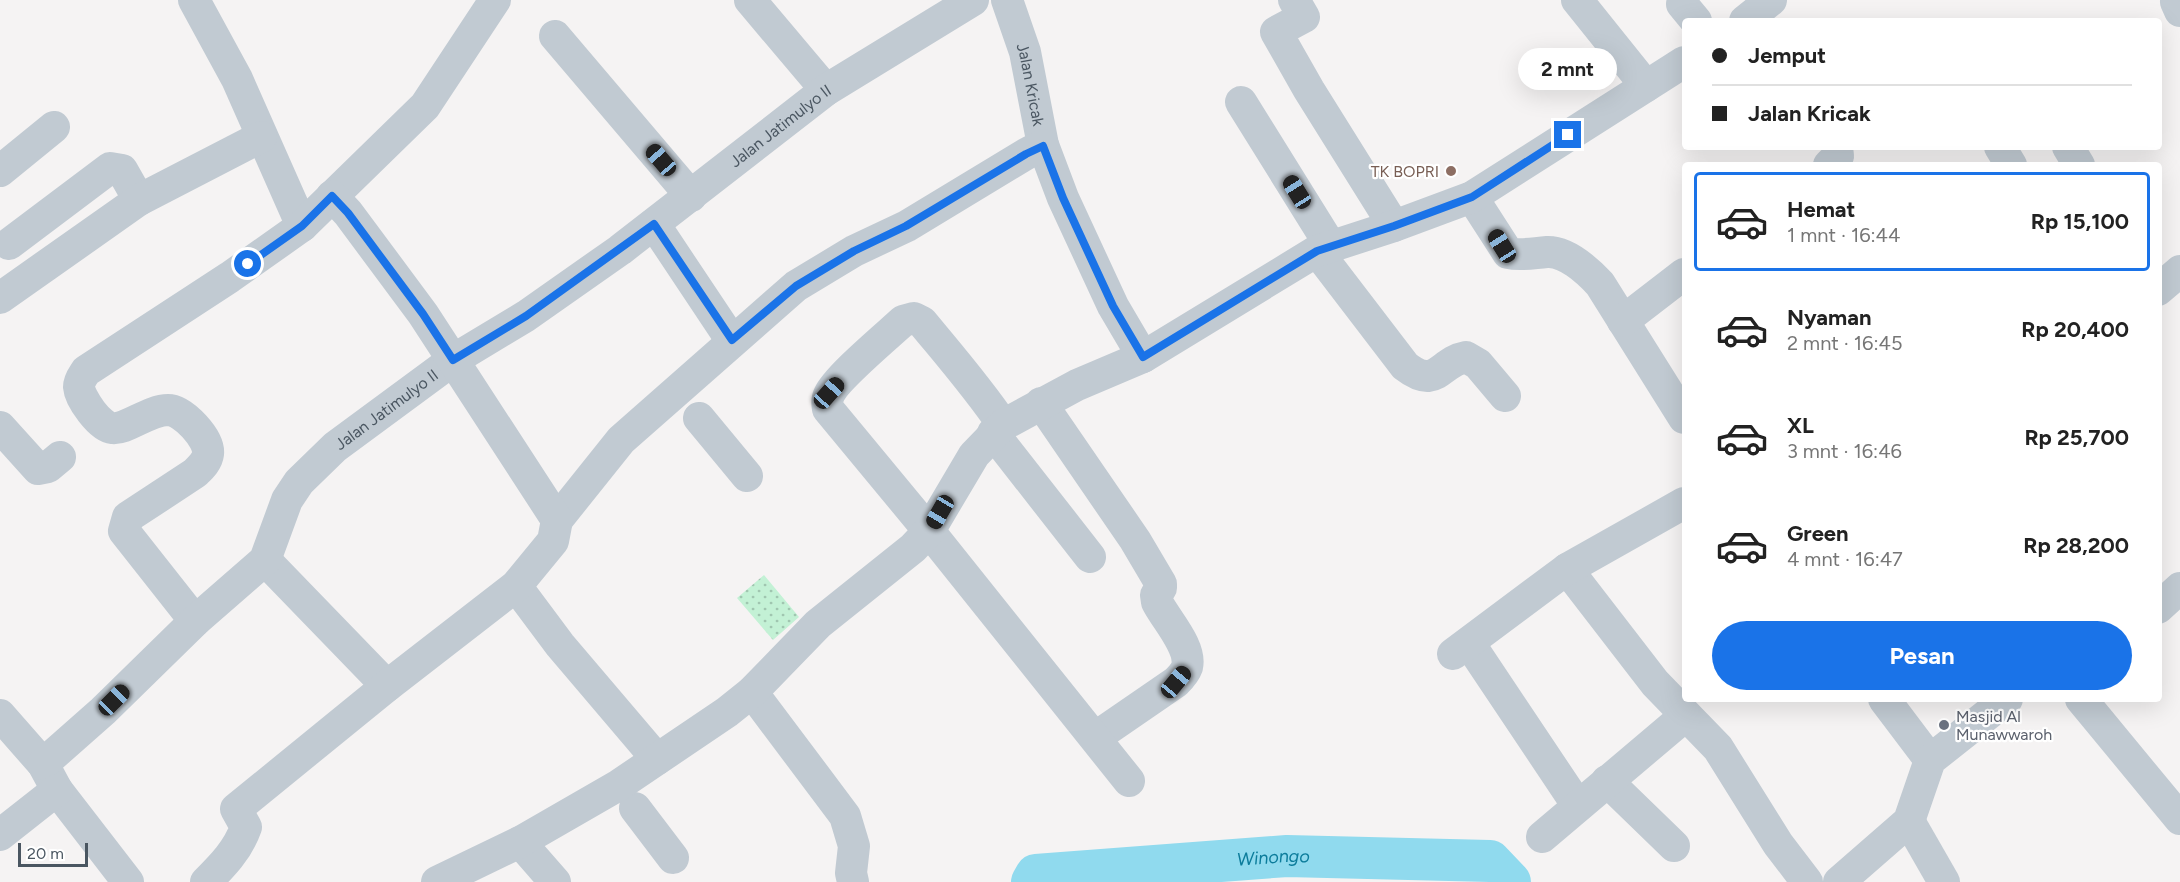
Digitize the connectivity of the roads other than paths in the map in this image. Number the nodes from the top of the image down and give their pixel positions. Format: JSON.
{"nodes":[{"id":1,"x":194,"y":0,"type":"edge"},
{"id":2,"x":495,"y":0,"type":"edge"},
{"id":3,"x":750,"y":0,"type":"edge"},
{"id":4,"x":972,"y":0,"type":"edge"},
{"id":5,"x":1007,"y":0,"type":"edge"},
{"id":6,"x":1294,"y":0,"type":"edge"},
{"id":7,"x":1577,"y":0,"type":"edge"},
{"id":8,"x":1771,"y":0,"type":"edge"},
{"id":9,"x":1749,"y":18,"type":"edge"},
{"id":10,"x":555,"y":36,"type":"dead end"},
{"id":11,"x":1682,"y":63,"type":"edge"},
{"id":12,"x":1646,"y":86,"type":"junction"},
{"id":13,"x":826,"y":90,"type":"junction"},
{"id":14,"x":1241,"y":102,"type":"dead end"},
{"id":15,"x":54,"y":127,"type":"dead end"},
{"id":16,"x":261,"y":137,"type":"junction"},
{"id":17,"x":1043,"y":146,"type":"junction"},
{"id":18,"x":0,"y":171,"type":"edge"},
{"id":19,"x":332,"y":196,"type":"junction"},
{"id":20,"x":691,"y":196,"type":"junction"},
{"id":21,"x":1472,"y":197,"type":"junction"},
{"id":22,"x":139,"y":200,"type":"junction"},
{"id":23,"x":654,"y":224,"type":"junction"},
{"id":24,"x":302,"y":226,"type":"junction"},
{"id":25,"x":1394,"y":226,"type":"junction"},
{"id":26,"x":4,"y":237,"type":"edge"},
{"id":27,"x":1323,"y":248,"type":"junction"},
{"id":28,"x":2180,"y":271,"type":"edge"},
{"id":29,"x":29,"y":276,"type":"junction"},
{"id":30,"x":1682,"y":276,"type":"edge"},
{"id":31,"x":2162,"y":287,"type":"edge"},
{"id":32,"x":0,"y":298,"type":"edge"},
{"id":33,"x":1623,"y":321,"type":"junction"},
{"id":34,"x":732,"y":340,"type":"junction"},
{"id":35,"x":1143,"y":357,"type":"junction"},
{"id":36,"x":453,"y":360,"type":"junction"},
{"id":37,"x":1505,"y":396,"type":"dead end"},
{"id":38,"x":685,"y":400,"type":"junction"},
{"id":39,"x":1041,"y":403,"type":"junction"},
{"id":40,"x":1682,"y":415,"type":"edge"},
{"id":41,"x":0,"y":427,"type":"edge"},
{"id":42,"x":998,"y":429,"type":"junction"},
{"id":43,"x":60,"y":457,"type":"dead end"},
{"id":44,"x":747,"y":476,"type":"dead end"},
{"id":45,"x":1682,"y":504,"type":"edge"},
{"id":46,"x":557,"y":520,"type":"junction"},
{"id":47,"x":929,"y":531,"type":"junction"},
{"id":48,"x":1090,"y":557,"type":"dead end"},
{"id":49,"x":265,"y":560,"type":"junction"},
{"id":50,"x":1567,"y":568,"type":"junction"},
{"id":51,"x":516,"y":586,"type":"junction"},
{"id":52,"x":2180,"y":588,"type":"edge"},
{"id":53,"x":2162,"y":604,"type":"edge"},
{"id":54,"x":195,"y":621,"type":"junction"},
{"id":55,"x":387,"y":686,"type":"junction"},
{"id":56,"x":752,"y":692,"type":"junction"},
{"id":57,"x":1886,"y":702,"type":"edge"},
{"id":58,"x":2003,"y":702,"type":"edge"},
{"id":59,"x":2083,"y":702,"type":"edge"},
{"id":60,"x":0,"y":716,"type":"edge"},
{"id":61,"x":1685,"y":716,"type":"junction"},
{"id":62,"x":1096,"y":737,"type":"junction"},
{"id":63,"x":657,"y":759,"type":"junction"},
{"id":64,"x":1930,"y":760,"type":"junction"},
{"id":65,"x":50,"y":777,"type":"junction"},
{"id":66,"x":1129,"y":781,"type":"dead end"},
{"id":67,"x":1607,"y":781,"type":"junction"},
{"id":68,"x":626,"y":795,"type":"junction"},
{"id":69,"x":1578,"y":806,"type":"junction"},
{"id":70,"x":2180,"y":819,"type":"edge"},
{"id":71,"x":1910,"y":821,"type":"junction"},
{"id":72,"x":0,"y":835,"type":"edge"},
{"id":73,"x":1542,"y":837,"type":"dead end"},
{"id":74,"x":520,"y":842,"type":"junction"},
{"id":75,"x":1674,"y":846,"type":"dead end"},
{"id":76,"x":673,"y":858,"type":"dead end"},
{"id":77,"x":129,"y":882,"type":"edge"},
{"id":78,"x":206,"y":882,"type":"edge"},
{"id":79,"x":437,"y":882,"type":"edge"},
{"id":80,"x":554,"y":882,"type":"edge"},
{"id":81,"x":853,"y":882,"type":"edge"},
{"id":82,"x":1807,"y":882,"type":"edge"},
{"id":83,"x":1839,"y":882,"type":"edge"},
{"id":84,"x":1944,"y":882,"type":"edge"}],
"edges":[{"from":1,"to":16,"type":"street"},
{"from":2,"to":19,"type":"street"},
{"from":3,"to":13,"type":"street"},
{"from":4,"to":13,"type":"street","name":"Jalan Jatimulyo II"},
{"from":5,"to":17,"type":"street","name":"Jalan Kricak"},
{"from":6,"to":25,"type":"street"},
{"from":7,"to":12,"type":"street"},
{"from":8,"to":9,"type":"street"},
{"from":10,"to":20,"type":"street"},
{"from":11,"to":12,"type":"street"},
{"from":12,"to":21,"type":"street"},
{"from":13,"to":20,"type":"street","name":"Jalan Jatimulyo II"},
{"from":14,"to":27,"type":"street"},
{"from":15,"to":18,"type":"street"},
{"from":16,"to":22,"type":"street"},
{"from":16,"to":24,"type":"street"},
{"from":17,"to":34,"type":"street"},
{"from":17,"to":35,"type":"street","name":"Jalan Kricak"},
{"from":19,"to":24,"type":"street"},
{"from":19,"to":36,"type":"street"},
{"from":20,"to":23,"type":"street","name":"Jalan Jatimulyo II"},
{"from":21,"to":25,"type":"street"},
{"from":21,"to":33,"type":"street"},
{"from":22,"to":26,"type":"street"},
{"from":22,"to":29,"type":"street"},
{"from":23,"to":34,"type":"street"},
{"from":23,"to":36,"type":"street","name":"Jalan Jatimulyo II"},
{"from":24,"to":54,"type":"street"},
{"from":25,"to":27,"type":"street"},
{"from":26,"to":29,"type":"street"},
{"from":27,"to":35,"type":"street"},
{"from":27,"to":37,"type":"street"},
{"from":28,"to":31,"type":"street"},
{"from":29,"to":32,"type":"street"},
{"from":30,"to":33,"type":"street"},
{"from":33,"to":40,"type":"street"},
{"from":34,"to":38,"type":"street"},
{"from":35,"to":39,"type":"street"},
{"from":36,"to":46,"type":"street"},
{"from":36,"to":49,"type":"street","name":"Jalan Jatimulyo II"},
{"from":38,"to":44,"type":"street"},
{"from":38,"to":46,"type":"street"},
{"from":39,"to":42,"type":"street"},
{"from":39,"to":62,"type":"street"},
{"from":41,"to":43,"type":"street"},
{"from":42,"to":47,"type":"street"},
{"from":42,"to":47,"type":"street"},
{"from":42,"to":48,"type":"street"},
{"from":45,"to":50,"type":"street"},
{"from":46,"to":51,"type":"street"},
{"from":47,"to":56,"type":"street"},
{"from":47,"to":62,"type":"street"},
{"from":49,"to":54,"type":"street","name":"Jalan Jatimulyo II"},
{"from":49,"to":55,"type":"street"},
{"from":50,"to":61,"type":"street"},
{"from":50,"to":69,"type":"street"},
{"from":51,"to":55,"type":"street"},
{"from":51,"to":63,"type":"street"},
{"from":52,"to":53,"type":"street"},
{"from":54,"to":65,"type":"street","name":"Jalan Jatimulyo II"},
{"from":55,"to":78,"type":"street"},
{"from":56,"to":63,"type":"street"},
{"from":56,"to":81,"type":"street"},
{"from":57,"to":64,"type":"street"},
{"from":58,"to":64,"type":"street"},
{"from":59,"to":70,"type":"street"},
{"from":60,"to":65,"type":"street"},
{"from":61,"to":67,"type":"street"},
{"from":61,"to":82,"type":"street"},
{"from":62,"to":66,"type":"street"},
{"from":63,"to":68,"type":"street"},
{"from":64,"to":71,"type":"street"},
{"from":65,"to":72,"type":"street","name":"Jalan Jatimulyo II"},
{"from":65,"to":77,"type":"street"},
{"from":67,"to":69,"type":"street"},
{"from":67,"to":75,"type":"street"},
{"from":68,"to":74,"type":"street"},
{"from":68,"to":76,"type":"street"},
{"from":69,"to":73,"type":"street"},
{"from":71,"to":83,"type":"street"},
{"from":71,"to":84,"type":"street"},
{"from":74,"to":79,"type":"street"},
{"from":74,"to":80,"type":"street"}]}
